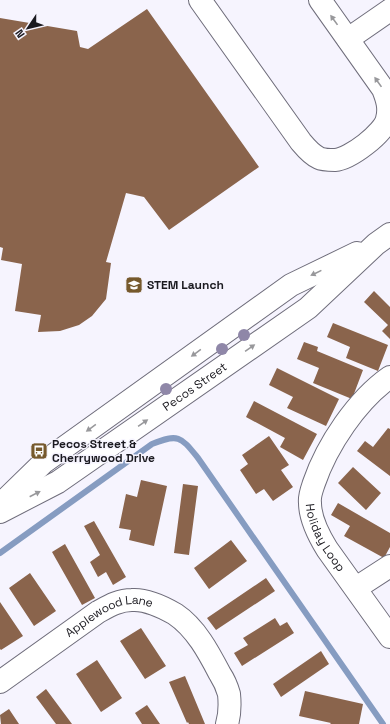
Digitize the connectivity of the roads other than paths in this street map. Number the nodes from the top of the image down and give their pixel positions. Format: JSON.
{"nodes":[{"id":1,"x":200,"y":0,"type":"edge"},
{"id":2,"x":320,"y":0,"type":"edge"},
{"id":3,"x":388,"y":16,"type":"edge"},
{"id":4,"x":348,"y":39,"type":"junction"},
{"id":5,"x":383,"y":239,"type":"edge"},
{"id":6,"x":390,"y":377,"type":"edge"},
{"id":7,"x":0,"y":505,"type":"edge"},
{"id":8,"x":0,"y":512,"type":"edge"},
{"id":9,"x":390,"y":566,"type":"edge"},
{"id":10,"x":356,"y":588,"type":"junction"},
{"id":11,"x":390,"y":637,"type":"edge"},
{"id":12,"x":0,"y":682,"type":"edge"},
{"id":13,"x":227,"y":724,"type":"edge"}],
"edges":[{"from":1,"to":4,"type":"street","one_way":true},
{"from":4,"to":2,"type":"street","one_way":true},
{"from":3,"to":4,"type":"street"},
{"from":5,"to":7,"type":"street","name":"Pecos Street","one_way":true},
{"from":8,"to":5,"type":"street","name":"Pecos Street","one_way":true},
{"from":6,"to":10,"type":"street","name":"Holiday Loop"},
{"from":9,"to":10,"type":"street"},
{"from":10,"to":11,"type":"street","name":"Holiday Loop"},
{"from":12,"to":13,"type":"street","name":"Applewood Lane"}]}
